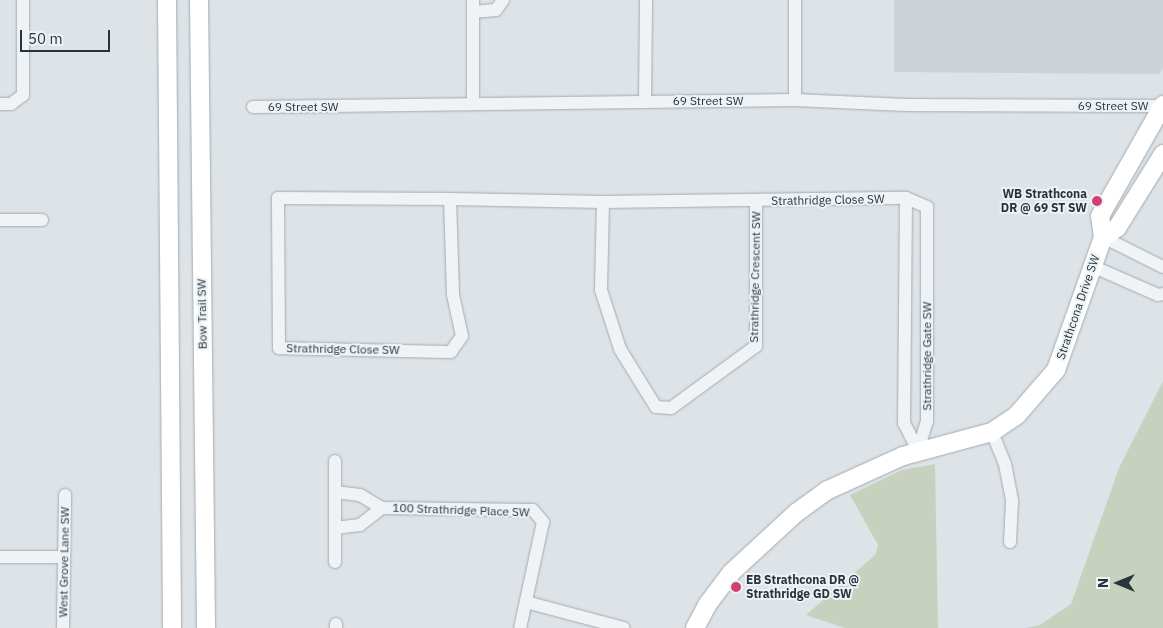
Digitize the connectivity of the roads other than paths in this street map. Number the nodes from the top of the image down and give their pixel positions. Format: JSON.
{"nodes":[{"id":1,"x":23,"y":0,"type":"edge"},
{"id":2,"x":167,"y":0,"type":"edge"},
{"id":3,"x":198,"y":0,"type":"edge"},
{"id":4,"x":503,"y":0,"type":"edge"},
{"id":5,"x":646,"y":0,"type":"edge"},
{"id":6,"x":796,"y":0,"type":"edge"},
{"id":7,"x":473,"y":6,"type":"edge"},
{"id":8,"x":796,"y":100,"type":"junction"},
{"id":9,"x":646,"y":102,"type":"junction"},
{"id":10,"x":473,"y":103,"type":"junction"},
{"id":11,"x":0,"y":104,"type":"edge"},
{"id":12,"x":1163,"y":105,"type":"edge"},
{"id":13,"x":253,"y":107,"type":"dead end"},
{"id":14,"x":1163,"y":154,"type":"edge"},
{"id":15,"x":906,"y":198,"type":"junction"},
{"id":16,"x":450,"y":199,"type":"junction"},
{"id":17,"x":603,"y":202,"type":"junction"},
{"id":18,"x":756,"y":202,"type":"junction"},
{"id":19,"x":0,"y":220,"type":"edge"},
{"id":20,"x":42,"y":220,"type":"dead end"},
{"id":21,"x":1103,"y":237,"type":"junction"},
{"id":22,"x":1092,"y":266,"type":"junction"},
{"id":23,"x":1163,"y":267,"type":"edge"},
{"id":24,"x":1163,"y":294,"type":"edge"},
{"id":25,"x":992,"y":432,"type":"junction"},
{"id":26,"x":918,"y":451,"type":"junction"},
{"id":27,"x":335,"y":461,"type":"dead end"},
{"id":28,"x":335,"y":492,"type":"junction"},
{"id":29,"x":65,"y":495,"type":"dead end"},
{"id":30,"x":382,"y":508,"type":"junction"},
{"id":31,"x":335,"y":528,"type":"junction"},
{"id":32,"x":1010,"y":542,"type":"dead end"},
{"id":33,"x":0,"y":557,"type":"edge"},
{"id":34,"x":63,"y":557,"type":"junction"},
{"id":35,"x":335,"y":562,"type":"dead end"},
{"id":36,"x":526,"y":602,"type":"junction"},
{"id":37,"x":63,"y":628,"type":"edge"},
{"id":38,"x":172,"y":628,"type":"edge"},
{"id":39,"x":206,"y":628,"type":"edge"},
{"id":40,"x":520,"y":628,"type":"edge"},
{"id":41,"x":624,"y":628,"type":"edge"},
{"id":42,"x":695,"y":628,"type":"edge"}],
"edges":[{"from":1,"to":11,"type":"street"},
{"from":2,"to":38,"type":"main road"},
{"from":3,"to":39,"type":"main road","name":"Bow Trail SW"},
{"from":4,"to":7,"type":"street"},
{"from":5,"to":9,"type":"street"},
{"from":6,"to":8,"type":"street"},
{"from":7,"to":10,"type":"street"},
{"from":8,"to":9,"type":"street","name":"69 Street SW"},
{"from":8,"to":12,"type":"street","name":"69 Street SW"},
{"from":9,"to":10,"type":"street","name":"69 Street SW"},
{"from":10,"to":13,"type":"street","name":"69 Street SW"},
{"from":12,"to":21,"type":"main road","name":"Strathcona Drive SW"},
{"from":14,"to":21,"type":"main road"},
{"from":15,"to":18,"type":"street","name":"Strathridge Close SW"},
{"from":15,"to":26,"type":"street","name":"Strathridge Gate SW"},
{"from":15,"to":26,"type":"street","name":"Strathridge Gate SW"},
{"from":16,"to":16,"type":"street","name":"Strathridge Close SW"},
{"from":16,"to":17,"type":"street","name":"Strathridge Close SW"},
{"from":17,"to":18,"type":"street","name":"Strathridge Close SW"},
{"from":17,"to":18,"type":"street","name":"Strathridge Crescent SW"},
{"from":19,"to":20,"type":"street"},
{"from":21,"to":22,"type":"main road","name":"Strathcona Drive SW"},
{"from":21,"to":23,"type":"street"},
{"from":22,"to":24,"type":"street"},
{"from":22,"to":25,"type":"main road","name":"Strathcona Drive SW"},
{"from":25,"to":26,"type":"main road","name":"Strathcona Drive SW"},
{"from":25,"to":32,"type":"street"},
{"from":26,"to":42,"type":"main road","name":"Strathcona Drive SW"},
{"from":27,"to":28,"type":"street"},
{"from":28,"to":30,"type":"street","name":"100 Strathridge Place SW"},
{"from":28,"to":31,"type":"street"},
{"from":29,"to":34,"type":"street","name":"West Grove Lane SW"},
{"from":30,"to":31,"type":"street","name":"100 Strathridge Place SW"},
{"from":30,"to":36,"type":"street","name":"100 Strathridge Place SW"},
{"from":31,"to":35,"type":"street"},
{"from":33,"to":34,"type":"street"},
{"from":34,"to":37,"type":"street","name":"West Grove Lane SW"},
{"from":36,"to":40,"type":"street"},
{"from":36,"to":41,"type":"street"}]}
